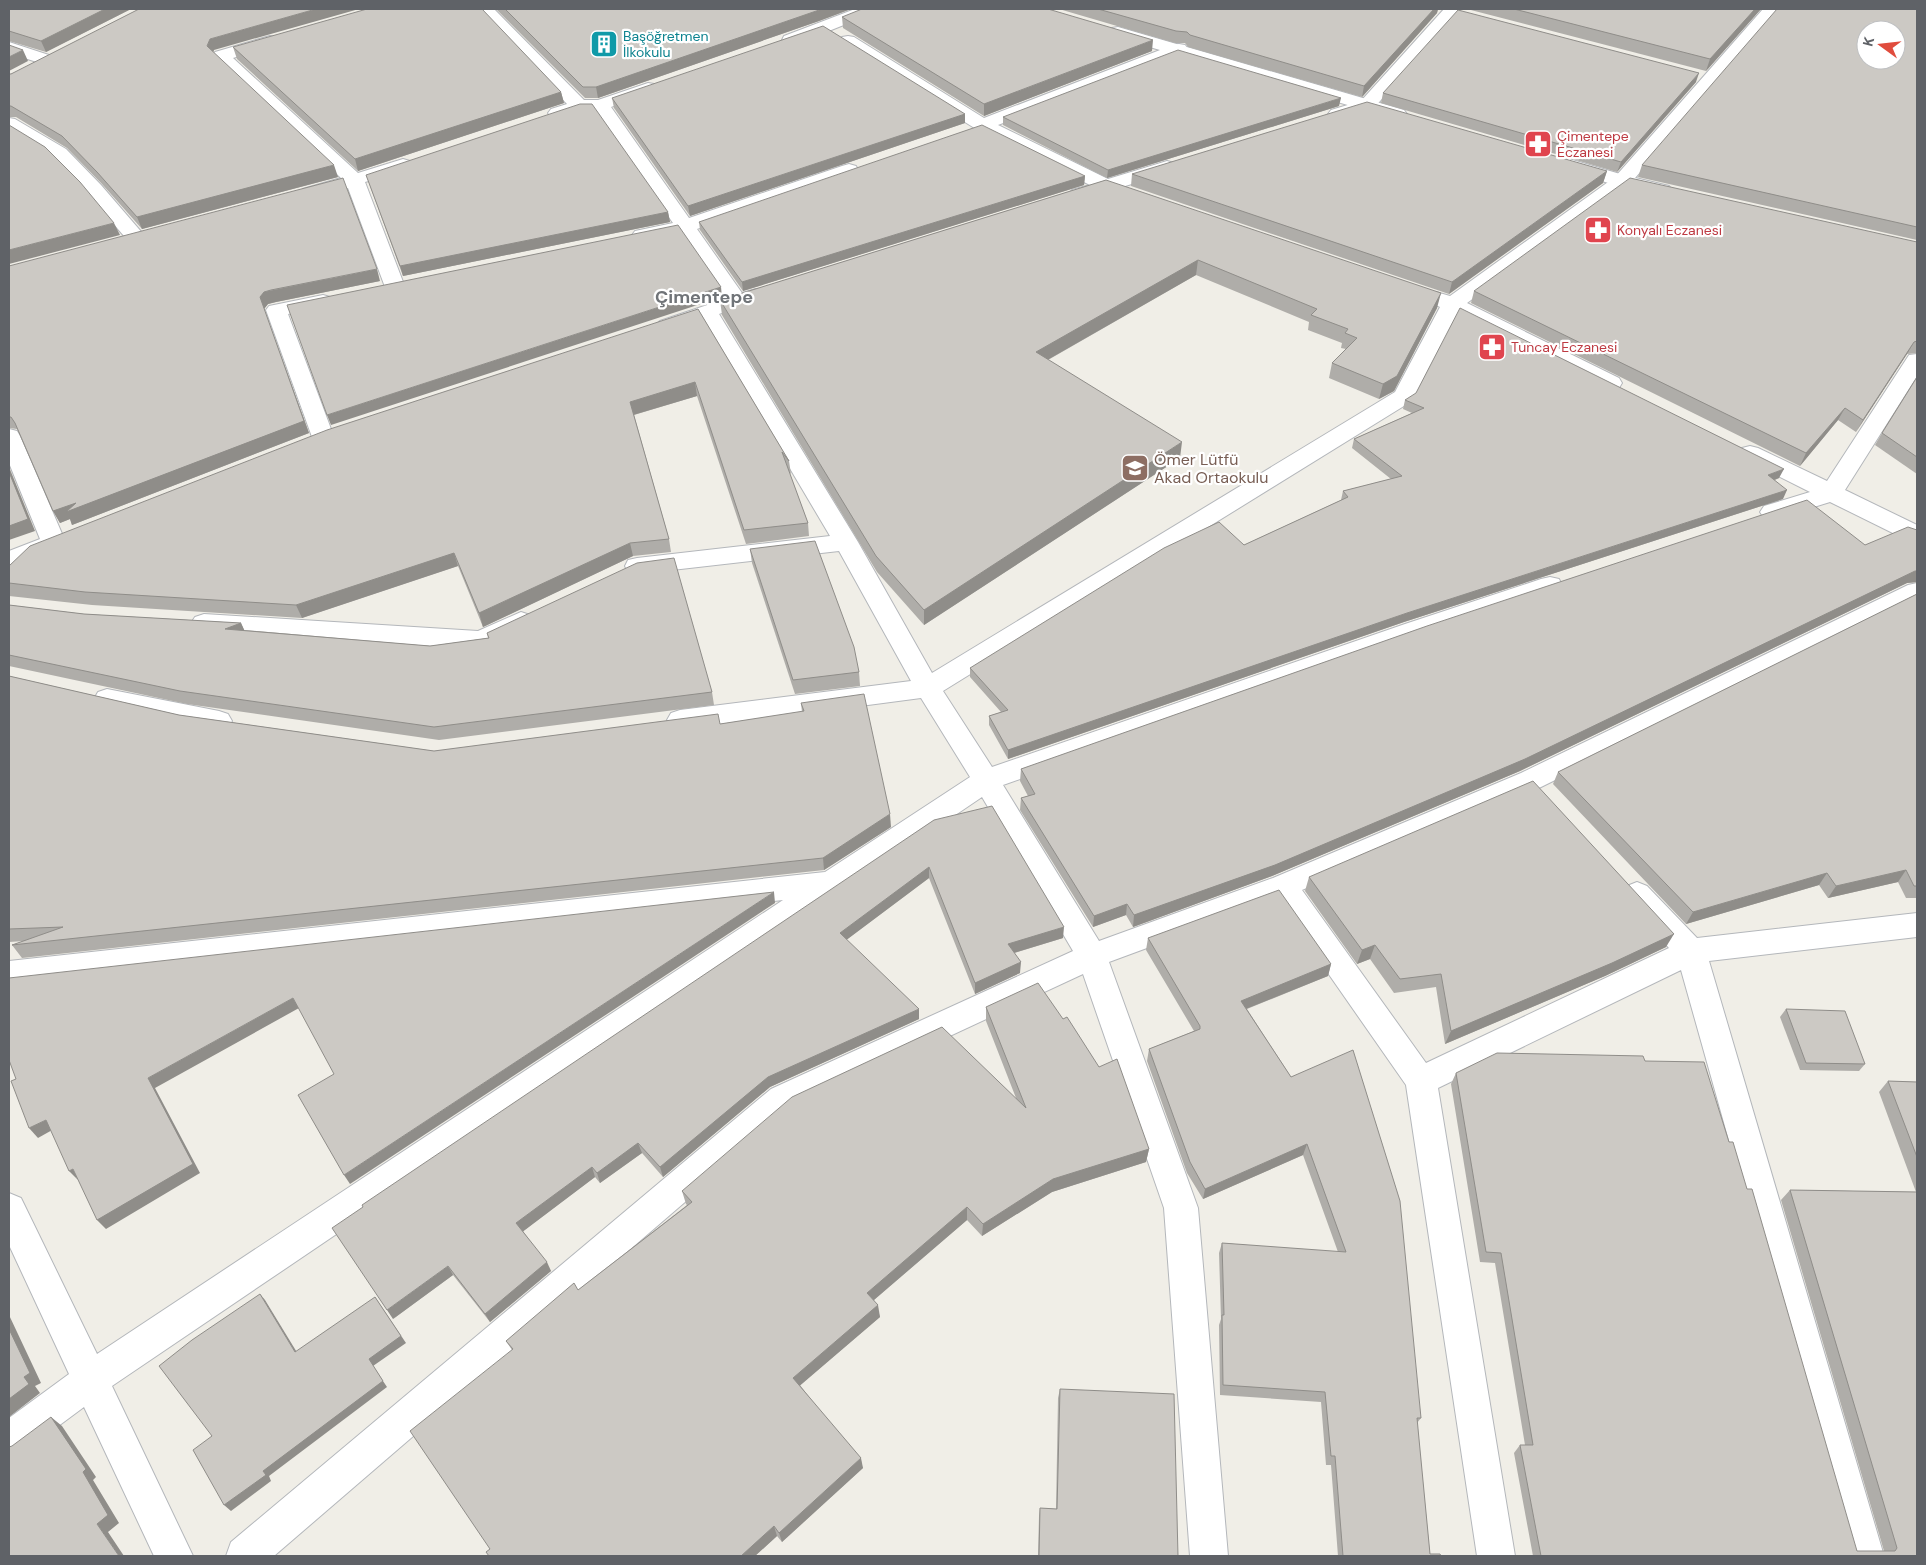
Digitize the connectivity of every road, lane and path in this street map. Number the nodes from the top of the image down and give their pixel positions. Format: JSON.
{"nodes":[{"id":1,"x":485,"y":9,"type":"edge"},
{"id":2,"x":868,"y":9,"type":"edge"},
{"id":3,"x":1772,"y":9,"type":"edge"},
{"id":4,"x":1455,"y":11,"type":"edge"},
{"id":5,"x":826,"y":27,"type":"junction"},
{"id":6,"x":1103,"y":28,"type":"edge"},
{"id":7,"x":287,"y":36,"type":"edge"},
{"id":8,"x":9,"y":47,"type":"edge"},
{"id":9,"x":769,"y":47,"type":"edge"},
{"id":10,"x":1179,"y":49,"type":"junction"},
{"id":11,"x":63,"y":51,"type":"edge"},
{"id":12,"x":46,"y":60,"type":"junction"},
{"id":13,"x":24,"y":72,"type":"edge"},
{"id":14,"x":666,"y":82,"type":"edge"},
{"id":15,"x":600,"y":105,"type":"junction"},
{"id":16,"x":1367,"y":105,"type":"junction"},
{"id":17,"x":579,"y":106,"type":"junction"},
{"id":18,"x":542,"y":118,"type":"edge"},
{"id":19,"x":1320,"y":119,"type":"edge"},
{"id":20,"x":1414,"y":119,"type":"edge"},
{"id":21,"x":9,"y":124,"type":"edge"},
{"id":22,"x":983,"y":125,"type":"junction"},
{"id":23,"x":955,"y":134,"type":"edge"},
{"id":24,"x":421,"y":159,"type":"edge"},
{"id":25,"x":1189,"y":160,"type":"edge"},
{"id":26,"x":1556,"y":161,"type":"edge"},
{"id":27,"x":862,"y":166,"type":"edge"},
{"id":28,"x":355,"y":180,"type":"junction"},
{"id":29,"x":1622,"y":181,"type":"junction"},
{"id":30,"x":1105,"y":186,"type":"junction"},
{"id":31,"x":1679,"y":194,"type":"edge"},
{"id":32,"x":1133,"y":195,"type":"edge"},
{"id":33,"x":289,"y":198,"type":"edge"},
{"id":34,"x":1058,"y":200,"type":"edge"},
{"id":35,"x":686,"y":226,"type":"junction"},
{"id":36,"x":156,"y":234,"type":"edge"},
{"id":37,"x":628,"y":238,"type":"edge"},
{"id":38,"x":137,"y":239,"type":"junction"},
{"id":39,"x":119,"y":244,"type":"edge"},
{"id":40,"x":396,"y":287,"type":"edge"},
{"id":41,"x":775,"y":289,"type":"edge"},
{"id":42,"x":1415,"y":291,"type":"edge"},
{"id":43,"x":340,"y":298,"type":"edge"},
{"id":44,"x":737,"y":301,"type":"junction"},
{"id":45,"x":1452,"y":304,"type":"junction"},
{"id":46,"x":707,"y":312,"type":"junction"},
{"id":47,"x":650,"y":330,"type":"edge"},
{"id":48,"x":1917,"y":360,"type":"edge"},
{"id":49,"x":1628,"y":392,"type":"edge"},
{"id":50,"x":9,"y":436,"type":"edge"},
{"id":51,"x":323,"y":438,"type":"edge"},
{"id":52,"x":1734,"y":444,"type":"edge"},
{"id":53,"x":1831,"y":493,"type":"junction"},
{"id":54,"x":1746,"y":521,"type":"edge"},
{"id":55,"x":1917,"y":535,"type":"edge"},
{"id":56,"x":846,"y":542,"type":"junction"},
{"id":57,"x":9,"y":560,"type":"edge"},
{"id":58,"x":617,"y":574,"type":"edge"},
{"id":59,"x":1575,"y":577,"type":"edge"},
{"id":60,"x":1917,"y":591,"type":"edge"},
{"id":61,"x":540,"y":612,"type":"edge"},
{"id":62,"x":182,"y":621,"type":"edge"},
{"id":63,"x":928,"y":688,"type":"junction"},
{"id":64,"x":84,"y":694,"type":"edge"},
{"id":65,"x":245,"y":724,"type":"edge"},
{"id":66,"x":654,"y":724,"type":"edge"},
{"id":67,"x":986,"y":780,"type":"junction"},
{"id":68,"x":1618,"y":873,"type":"edge"},
{"id":69,"x":830,"y":883,"type":"junction"},
{"id":70,"x":1283,"y":886,"type":"junction"},
{"id":71,"x":1917,"y":925,"type":"edge"},
{"id":72,"x":1691,"y":951,"type":"junction"},
{"id":73,"x":1092,"y":956,"type":"junction"},
{"id":74,"x":9,"y":974,"type":"edge"},
{"id":75,"x":1421,"y":1081,"type":"junction"},
{"id":76,"x":9,"y":1209,"type":"edge"},
{"id":77,"x":90,"y":1380,"type":"junction"},
{"id":78,"x":9,"y":1440,"type":"edge"},
{"id":79,"x":174,"y":1556,"type":"edge"},
{"id":80,"x":244,"y":1556,"type":"edge"},
{"id":81,"x":1209,"y":1556,"type":"edge"},
{"id":82,"x":1496,"y":1556,"type":"edge"},
{"id":83,"x":1865,"y":1556,"type":"edge"}],
"edges":[{"from":1,"to":17,"type":"street"},
{"from":2,"to":5,"type":"street"},
{"from":3,"to":29,"type":"street"},
{"from":4,"to":16,"type":"street"},
{"from":5,"to":9,"type":"street"},
{"from":5,"to":22,"type":"street"},
{"from":6,"to":10,"type":"street"},
{"from":7,"to":28,"type":"street"},
{"from":8,"to":12,"type":"street"},
{"from":10,"to":16,"type":"street"},
{"from":10,"to":22,"type":"street"},
{"from":11,"to":12,"type":"street"},
{"from":12,"to":13,"type":"street"},
{"from":14,"to":15,"type":"street"},
{"from":15,"to":17,"type":"street"},
{"from":15,"to":35,"type":"street"},
{"from":16,"to":19,"type":"street"},
{"from":16,"to":20,"type":"street"},
{"from":17,"to":18,"type":"street"},
{"from":21,"to":38,"type":"street"},
{"from":22,"to":23,"type":"street"},
{"from":22,"to":30,"type":"street"},
{"from":24,"to":28,"type":"street"},
{"from":25,"to":30,"type":"street"},
{"from":26,"to":29,"type":"street"},
{"from":27,"to":35,"type":"street"},
{"from":28,"to":33,"type":"street"},
{"from":28,"to":40,"type":"street"},
{"from":29,"to":31,"type":"street"},
{"from":29,"to":45,"type":"street"},
{"from":30,"to":32,"type":"street"},
{"from":30,"to":34,"type":"street"},
{"from":35,"to":37,"type":"street"},
{"from":35,"to":44,"type":"street"},
{"from":36,"to":38,"type":"street"},
{"from":38,"to":39,"type":"street"},
{"from":41,"to":44,"type":"street"},
{"from":42,"to":45,"type":"street"},
{"from":43,"to":51,"type":"street"},
{"from":44,"to":46,"type":"street"},
{"from":45,"to":49,"type":"street"},
{"from":45,"to":63,"type":"street"},
{"from":46,"to":47,"type":"street"},
{"from":46,"to":56,"type":"street"},
{"from":48,"to":53,"type":"street"},
{"from":50,"to":57,"type":"street"},
{"from":52,"to":53,"type":"street"},
{"from":53,"to":54,"type":"street"},
{"from":53,"to":55,"type":"street"},
{"from":56,"to":58,"type":"street"},
{"from":56,"to":63,"type":"street"},
{"from":59,"to":67,"type":"street"},
{"from":60,"to":70,"type":"street"},
{"from":61,"to":62,"type":"street"},
{"from":63,"to":66,"type":"street"},
{"from":63,"to":67,"type":"street"},
{"from":64,"to":65,"type":"street"},
{"from":67,"to":69,"type":"street"},
{"from":67,"to":73,"type":"street"},
{"from":68,"to":72,"type":"street"},
{"from":69,"to":74,"type":"street"},
{"from":69,"to":77,"type":"street"},
{"from":70,"to":73,"type":"street"},
{"from":70,"to":75,"type":"street"},
{"from":71,"to":72,"type":"street"},
{"from":72,"to":75,"type":"street"},
{"from":72,"to":83,"type":"street"},
{"from":73,"to":80,"type":"street"},
{"from":73,"to":81,"type":"street"},
{"from":75,"to":82,"type":"street"},
{"from":76,"to":77,"type":"street"},
{"from":77,"to":78,"type":"street"},
{"from":77,"to":79,"type":"street"}]}
